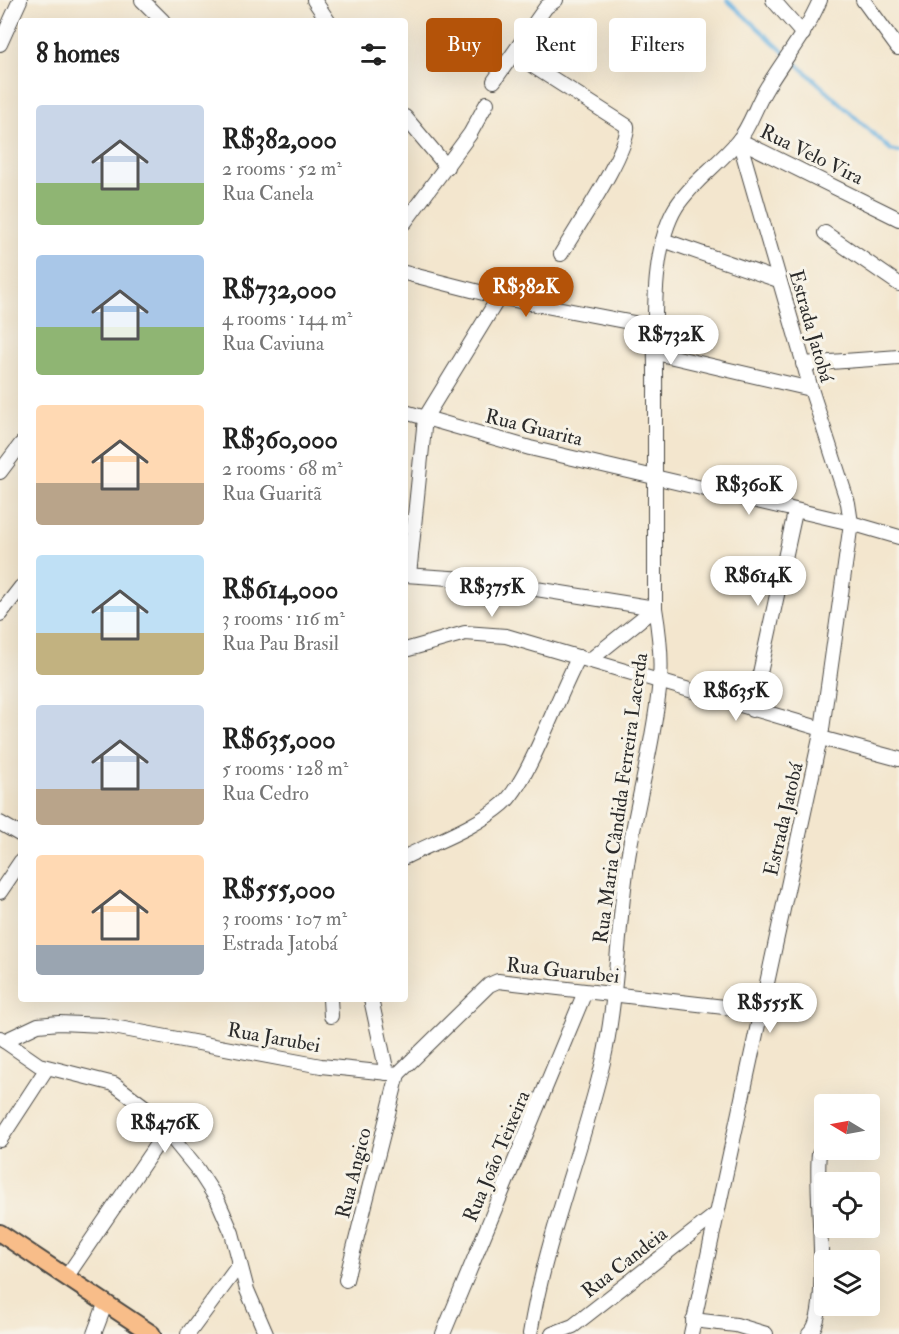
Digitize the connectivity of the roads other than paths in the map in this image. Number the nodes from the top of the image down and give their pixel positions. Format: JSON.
{"nodes":[{"id":1,"x":20,"y":0,"type":"edge"},
{"id":2,"x":141,"y":0,"type":"edge"},
{"id":3,"x":314,"y":0,"type":"edge"},
{"id":4,"x":556,"y":0,"type":"edge"},
{"id":5,"x":773,"y":0,"type":"edge"},
{"id":6,"x":820,"y":0,"type":"edge"},
{"id":7,"x":863,"y":0,"type":"edge"},
{"id":8,"x":160,"y":18,"type":"edge"},
{"id":9,"x":326,"y":18,"type":"edge"},
{"id":10,"x":16,"y":26,"type":"edge"},
{"id":11,"x":803,"y":34,"type":"junction"},
{"id":12,"x":0,"y":44,"type":"edge"},
{"id":13,"x":898,"y":48,"type":"edge"},
{"id":14,"x":542,"y":72,"type":"edge"},
{"id":15,"x":494,"y":81,"type":"dead end"},
{"id":16,"x":487,"y":103,"type":"dead end"},
{"id":17,"x":408,"y":121,"type":"edge"},
{"id":18,"x":739,"y":140,"type":"junction"},
{"id":19,"x":447,"y":167,"type":"junction"},
{"id":20,"x":408,"y":218,"type":"edge"},
{"id":21,"x":899,"y":219,"type":"edge"},
{"id":22,"x":825,"y":233,"type":"dead end"},
{"id":23,"x":663,"y":240,"type":"junction"},
{"id":24,"x":561,"y":254,"type":"dead end"},
{"id":25,"x":408,"y":274,"type":"edge"},
{"id":26,"x":778,"y":280,"type":"junction"},
{"id":27,"x":899,"y":284,"type":"edge"},
{"id":28,"x":499,"y":297,"type":"junction"},
{"id":29,"x":655,"y":327,"type":"junction"},
{"id":30,"x":656,"y":353,"type":"junction"},
{"id":31,"x":899,"y":357,"type":"edge"},
{"id":32,"x":803,"y":364,"type":"junction"},
{"id":33,"x":810,"y":389,"type":"junction"},
{"id":34,"x":408,"y":413,"type":"edge"},
{"id":35,"x":425,"y":418,"type":"junction"},
{"id":36,"x":18,"y":448,"type":"edge"},
{"id":37,"x":0,"y":472,"type":"edge"},
{"id":38,"x":655,"y":477,"type":"junction"},
{"id":39,"x":795,"y":512,"type":"junction"},
{"id":40,"x":851,"y":523,"type":"junction"},
{"id":41,"x":899,"y":537,"type":"edge"},
{"id":42,"x":408,"y":566,"type":"edge"},
{"id":43,"x":408,"y":575,"type":"edge"},
{"id":44,"x":18,"y":591,"type":"edge"},
{"id":45,"x":656,"y":608,"type":"junction"},
{"id":46,"x":0,"y":614,"type":"edge"},
{"id":47,"x":408,"y":649,"type":"edge"},
{"id":48,"x":585,"y":659,"type":"junction"},
{"id":49,"x":660,"y":681,"type":"junction"},
{"id":50,"x":752,"y":710,"type":"junction"},
{"id":51,"x":821,"y":734,"type":"junction"},
{"id":52,"x":899,"y":759,"type":"edge"},
{"id":53,"x":0,"y":823,"type":"edge"},
{"id":54,"x":18,"y":833,"type":"edge"},
{"id":55,"x":408,"y":856,"type":"edge"},
{"id":56,"x":18,"y":865,"type":"edge"},
{"id":57,"x":0,"y":892,"type":"edge"},
{"id":58,"x":585,"y":993,"type":"junction"},
{"id":59,"x":615,"y":996,"type":"junction"},
{"id":60,"x":330,"y":1002,"type":"edge"},
{"id":61,"x":372,"y":1002,"type":"edge"},
{"id":62,"x":759,"y":1011,"type":"junction"},
{"id":63,"x":331,"y":1016,"type":"dead end"},
{"id":64,"x":2,"y":1040,"type":"edge"},
{"id":65,"x":47,"y":1068,"type":"junction"},
{"id":66,"x":392,"y":1073,"type":"junction"},
{"id":67,"x":166,"y":1131,"type":"junction"},
{"id":68,"x":0,"y":1140,"type":"edge"},
{"id":69,"x":819,"y":1160,"type":"edge"},
{"id":70,"x":715,"y":1215,"type":"junction"},
{"id":71,"x":0,"y":1233,"type":"edge"},
{"id":72,"x":239,"y":1265,"type":"junction"},
{"id":73,"x":67,"y":1276,"type":"junction"},
{"id":74,"x":346,"y":1280,"type":"dead end"},
{"id":75,"x":106,"y":1302,"type":"junction"},
{"id":76,"x":692,"y":1327,"type":"edge"},
{"id":77,"x":94,"y":1334,"type":"edge"},
{"id":78,"x":152,"y":1334,"type":"edge"},
{"id":79,"x":188,"y":1334,"type":"edge"},
{"id":80,"x":266,"y":1334,"type":"edge"},
{"id":81,"x":443,"y":1334,"type":"edge"},
{"id":82,"x":530,"y":1334,"type":"edge"},
{"id":83,"x":552,"y":1334,"type":"edge"},
{"id":84,"x":766,"y":1334,"type":"edge"},
{"id":85,"x":809,"y":1334,"type":"edge"}],
"edges":[{"from":1,"to":10,"type":"street"},
{"from":2,"to":8,"type":"street"},
{"from":3,"to":9,"type":"street"},
{"from":4,"to":15,"type":"street"},
{"from":5,"to":11,"type":"street"},
{"from":6,"to":11,"type":"street","name":"Rua Maria Cândida Ferreira Lacerda"},
{"from":7,"to":13,"type":"street"},
{"from":10,"to":12,"type":"street"},
{"from":11,"to":18,"type":"street","name":"Rua Maria Cândida Ferreira Lacerda"},
{"from":14,"to":24,"type":"street"},
{"from":16,"to":19,"type":"street"},
{"from":17,"to":19,"type":"street"},
{"from":18,"to":21,"type":"street","name":"Rua Velo Vira"},
{"from":18,"to":23,"type":"street","name":"Rua Maria Cândida Ferreira Lacerda"},
{"from":18,"to":26,"type":"street","name":"Estrada Jatobá"},
{"from":19,"to":20,"type":"street"},
{"from":22,"to":27,"type":"street"},
{"from":23,"to":26,"type":"street"},
{"from":23,"to":29,"type":"street","name":"Rua Maria Cândida Ferreira Lacerda"},
{"from":25,"to":28,"type":"street"},
{"from":26,"to":32,"type":"street","name":"Estrada Jatobá"},
{"from":28,"to":29,"type":"street"},
{"from":28,"to":35,"type":"street"},
{"from":29,"to":30,"type":"street","name":"Rua Maria Cândida Ferreira Lacerda"},
{"from":30,"to":33,"type":"street"},
{"from":30,"to":38,"type":"street","name":"Rua Maria Cândida Ferreira Lacerda"},
{"from":31,"to":32,"type":"street"},
{"from":32,"to":33,"type":"street","name":"Estrada Jatobá"},
{"from":33,"to":40,"type":"street","name":"Estrada Jatobá"},
{"from":34,"to":35,"type":"street","name":"Rua Guarita"},
{"from":35,"to":38,"type":"street","name":"Rua Guarita"},
{"from":35,"to":42,"type":"street"},
{"from":36,"to":37,"type":"street"},
{"from":38,"to":39,"type":"street","name":"Rua Guarita"},
{"from":38,"to":45,"type":"street","name":"Rua Maria Cândida Ferreira Lacerda"},
{"from":39,"to":40,"type":"street","name":"Rua Guarita"},
{"from":39,"to":50,"type":"street"},
{"from":40,"to":41,"type":"street"},
{"from":40,"to":51,"type":"street","name":"Estrada Jatobá"},
{"from":43,"to":45,"type":"street"},
{"from":44,"to":46,"type":"street"},
{"from":45,"to":48,"type":"street"},
{"from":45,"to":49,"type":"street","name":"Rua Maria Cândida Ferreira Lacerda"},
{"from":47,"to":48,"type":"street"},
{"from":48,"to":49,"type":"street"},
{"from":48,"to":55,"type":"street"},
{"from":49,"to":50,"type":"street"},
{"from":49,"to":59,"type":"street","name":"Rua Maria Cândida Ferreira Lacerda"},
{"from":50,"to":51,"type":"street"},
{"from":51,"to":52,"type":"street"},
{"from":51,"to":62,"type":"street","name":"Estrada Jatobá"},
{"from":53,"to":54,"type":"street"},
{"from":56,"to":57,"type":"street"},
{"from":58,"to":59,"type":"street","name":"Rua Guarubei"},
{"from":58,"to":66,"type":"street","name":"Rua Guarubei"},
{"from":58,"to":81,"type":"street","name":"Rua João Teixeira"},
{"from":59,"to":62,"type":"street","name":"Rua Guarubei"},
{"from":59,"to":82,"type":"street","name":"Rua Maria Cândida Ferreira Lacerda"},
{"from":60,"to":63,"type":"street"},
{"from":61,"to":66,"type":"street"},
{"from":62,"to":70,"type":"street","name":"Estrada Jatobá"},
{"from":64,"to":65,"type":"street"},
{"from":64,"to":66,"type":"street","name":"Rua Jarubei"},
{"from":65,"to":67,"type":"street"},
{"from":65,"to":68,"type":"street"},
{"from":66,"to":74,"type":"street","name":"Rua Angico"},
{"from":67,"to":72,"type":"street"},
{"from":67,"to":73,"type":"street"},
{"from":69,"to":85,"type":"street"},
{"from":70,"to":76,"type":"street","name":"Estrada Jatobá"},
{"from":70,"to":83,"type":"street","name":"Rua Candeia"},
{"from":71,"to":73,"type":"main road"},
{"from":72,"to":79,"type":"street"},
{"from":72,"to":80,"type":"street"},
{"from":73,"to":75,"type":"main road"},
{"from":75,"to":77,"type":"street"},
{"from":75,"to":78,"type":"main road"},
{"from":76,"to":84,"type":"street"}]}
